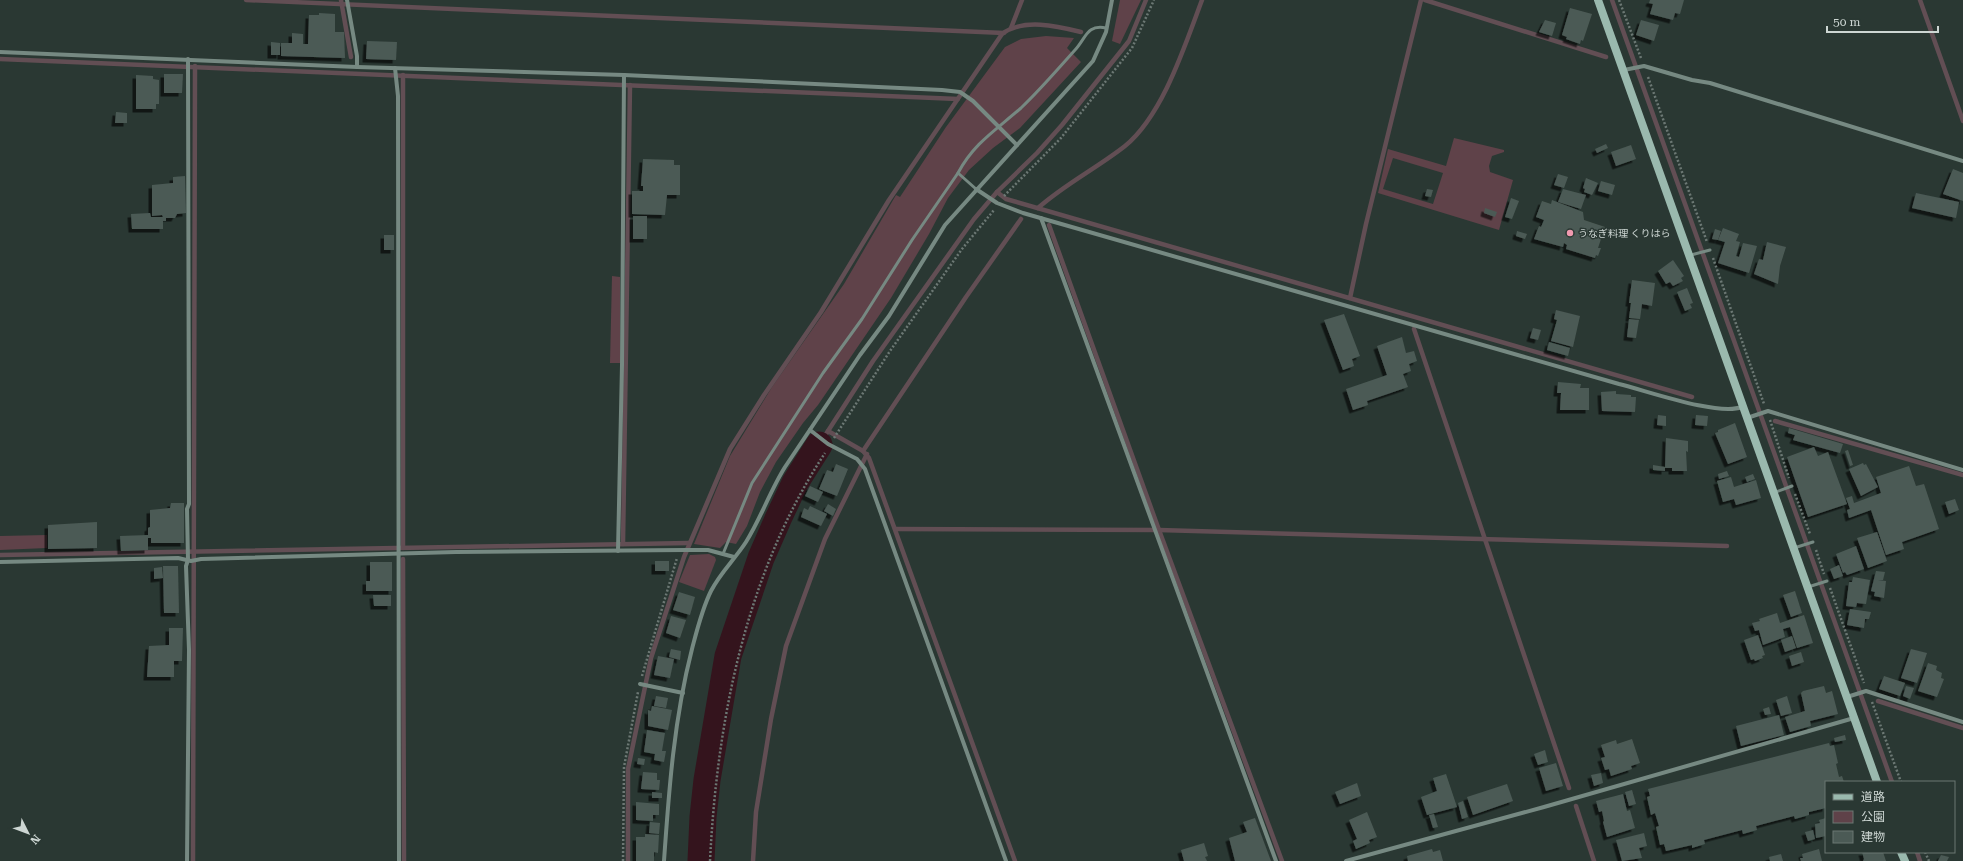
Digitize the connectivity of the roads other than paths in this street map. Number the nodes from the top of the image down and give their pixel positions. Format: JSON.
{"nodes":[{"id":1,"x":347,"y":0,"type":"edge"},
{"id":2,"x":1112,"y":0,"type":"edge"},
{"id":3,"x":1598,"y":0,"type":"edge"},
{"id":4,"x":1106,"y":28,"type":"junction"},
{"id":5,"x":0,"y":52,"type":"edge"},
{"id":6,"x":188,"y":61,"type":"junction"},
{"id":7,"x":357,"y":67,"type":"junction"},
{"id":8,"x":395,"y":68,"type":"junction"},
{"id":9,"x":1627,"y":69,"type":"junction"},
{"id":10,"x":624,"y":75,"type":"junction"},
{"id":11,"x":998,"y":126,"type":"junction"},
{"id":12,"x":1017,"y":145,"type":"junction"},
{"id":13,"x":1963,"y":161,"type":"edge"},
{"id":14,"x":958,"y":173,"type":"junction"},
{"id":15,"x":976,"y":189,"type":"junction"},
{"id":16,"x":1041,"y":218,"type":"junction"},
{"id":17,"x":1709,"y":251,"type":"road end"},
{"id":18,"x":1692,"y":255,"type":"junction"},
{"id":19,"x":1742,"y":407,"type":"junction"},
{"id":20,"x":1750,"y":417,"type":"junction"},
{"id":21,"x":810,"y":430,"type":"junction"},
{"id":22,"x":1963,"y":470,"type":"edge"},
{"id":23,"x":1790,"y":487,"type":"road end"},
{"id":24,"x":1777,"y":492,"type":"junction"},
{"id":25,"x":1811,"y":543,"type":"road end"},
{"id":26,"x":618,"y":546,"type":"junction"},
{"id":27,"x":1796,"y":548,"type":"junction"},
{"id":28,"x":397,"y":552,"type":"junction"},
{"id":29,"x":723,"y":554,"type":"junction"},
{"id":30,"x":189,"y":557,"type":"junction"},
{"id":31,"x":734,"y":557,"type":"junction"},
{"id":32,"x":0,"y":562,"type":"edge"},
{"id":33,"x":1826,"y":581,"type":"road end"},
{"id":34,"x":1810,"y":586,"type":"junction"},
{"id":35,"x":641,"y":685,"type":"road end"},
{"id":36,"x":683,"y":693,"type":"junction"},
{"id":37,"x":1850,"y":696,"type":"junction"},
{"id":38,"x":1854,"y":718,"type":"junction"},
{"id":39,"x":1963,"y":722,"type":"edge"},
{"id":40,"x":1876,"y":781,"type":"edge"},
{"id":41,"x":187,"y":861,"type":"edge"},
{"id":42,"x":399,"y":861,"type":"edge"},
{"id":43,"x":664,"y":861,"type":"edge"},
{"id":44,"x":1006,"y":861,"type":"edge"},
{"id":45,"x":1276,"y":861,"type":"edge"},
{"id":46,"x":1346,"y":861,"type":"edge"}],
"edges":[{"from":1,"to":7,"type":"street"},
{"from":2,"to":4,"type":"street"},
{"from":3,"to":9,"type":"street"},
{"from":4,"to":11,"type":"lane"},
{"from":4,"to":12,"type":"street"},
{"from":5,"to":6,"type":"street"},
{"from":6,"to":7,"type":"street"},
{"from":6,"to":30,"type":"street"},
{"from":7,"to":8,"type":"street"},
{"from":8,"to":10,"type":"street"},
{"from":8,"to":28,"type":"street"},
{"from":9,"to":13,"type":"street"},
{"from":9,"to":18,"type":"street"},
{"from":10,"to":11,"type":"street"},
{"from":10,"to":26,"type":"street"},
{"from":11,"to":12,"type":"street"},
{"from":11,"to":14,"type":"lane"},
{"from":12,"to":15,"type":"street"},
{"from":14,"to":15,"type":"lane"},
{"from":14,"to":29,"type":"lane"},
{"from":15,"to":16,"type":"street"},
{"from":15,"to":21,"type":"street"},
{"from":16,"to":19,"type":"street"},
{"from":16,"to":45,"type":"street"},
{"from":17,"to":18,"type":"lane"},
{"from":18,"to":19,"type":"street"},
{"from":19,"to":20,"type":"street"},
{"from":20,"to":22,"type":"street"},
{"from":20,"to":24,"type":"street"},
{"from":21,"to":31,"type":"street"},
{"from":21,"to":44,"type":"street"},
{"from":23,"to":24,"type":"lane"},
{"from":24,"to":27,"type":"street"},
{"from":25,"to":27,"type":"lane"},
{"from":26,"to":28,"type":"street"},
{"from":26,"to":29,"type":"street"},
{"from":27,"to":34,"type":"street"},
{"from":28,"to":30,"type":"street"},
{"from":28,"to":42,"type":"street"},
{"from":29,"to":31,"type":"street"},
{"from":30,"to":32,"type":"street"},
{"from":30,"to":41,"type":"street"},
{"from":31,"to":36,"type":"street"},
{"from":33,"to":34,"type":"lane"},
{"from":34,"to":37,"type":"street"},
{"from":35,"to":36,"type":"street"},
{"from":36,"to":43,"type":"street"},
{"from":37,"to":38,"type":"street"},
{"from":37,"to":39,"type":"street"},
{"from":38,"to":40,"type":"street"},
{"from":38,"to":46,"type":"street"}]}
